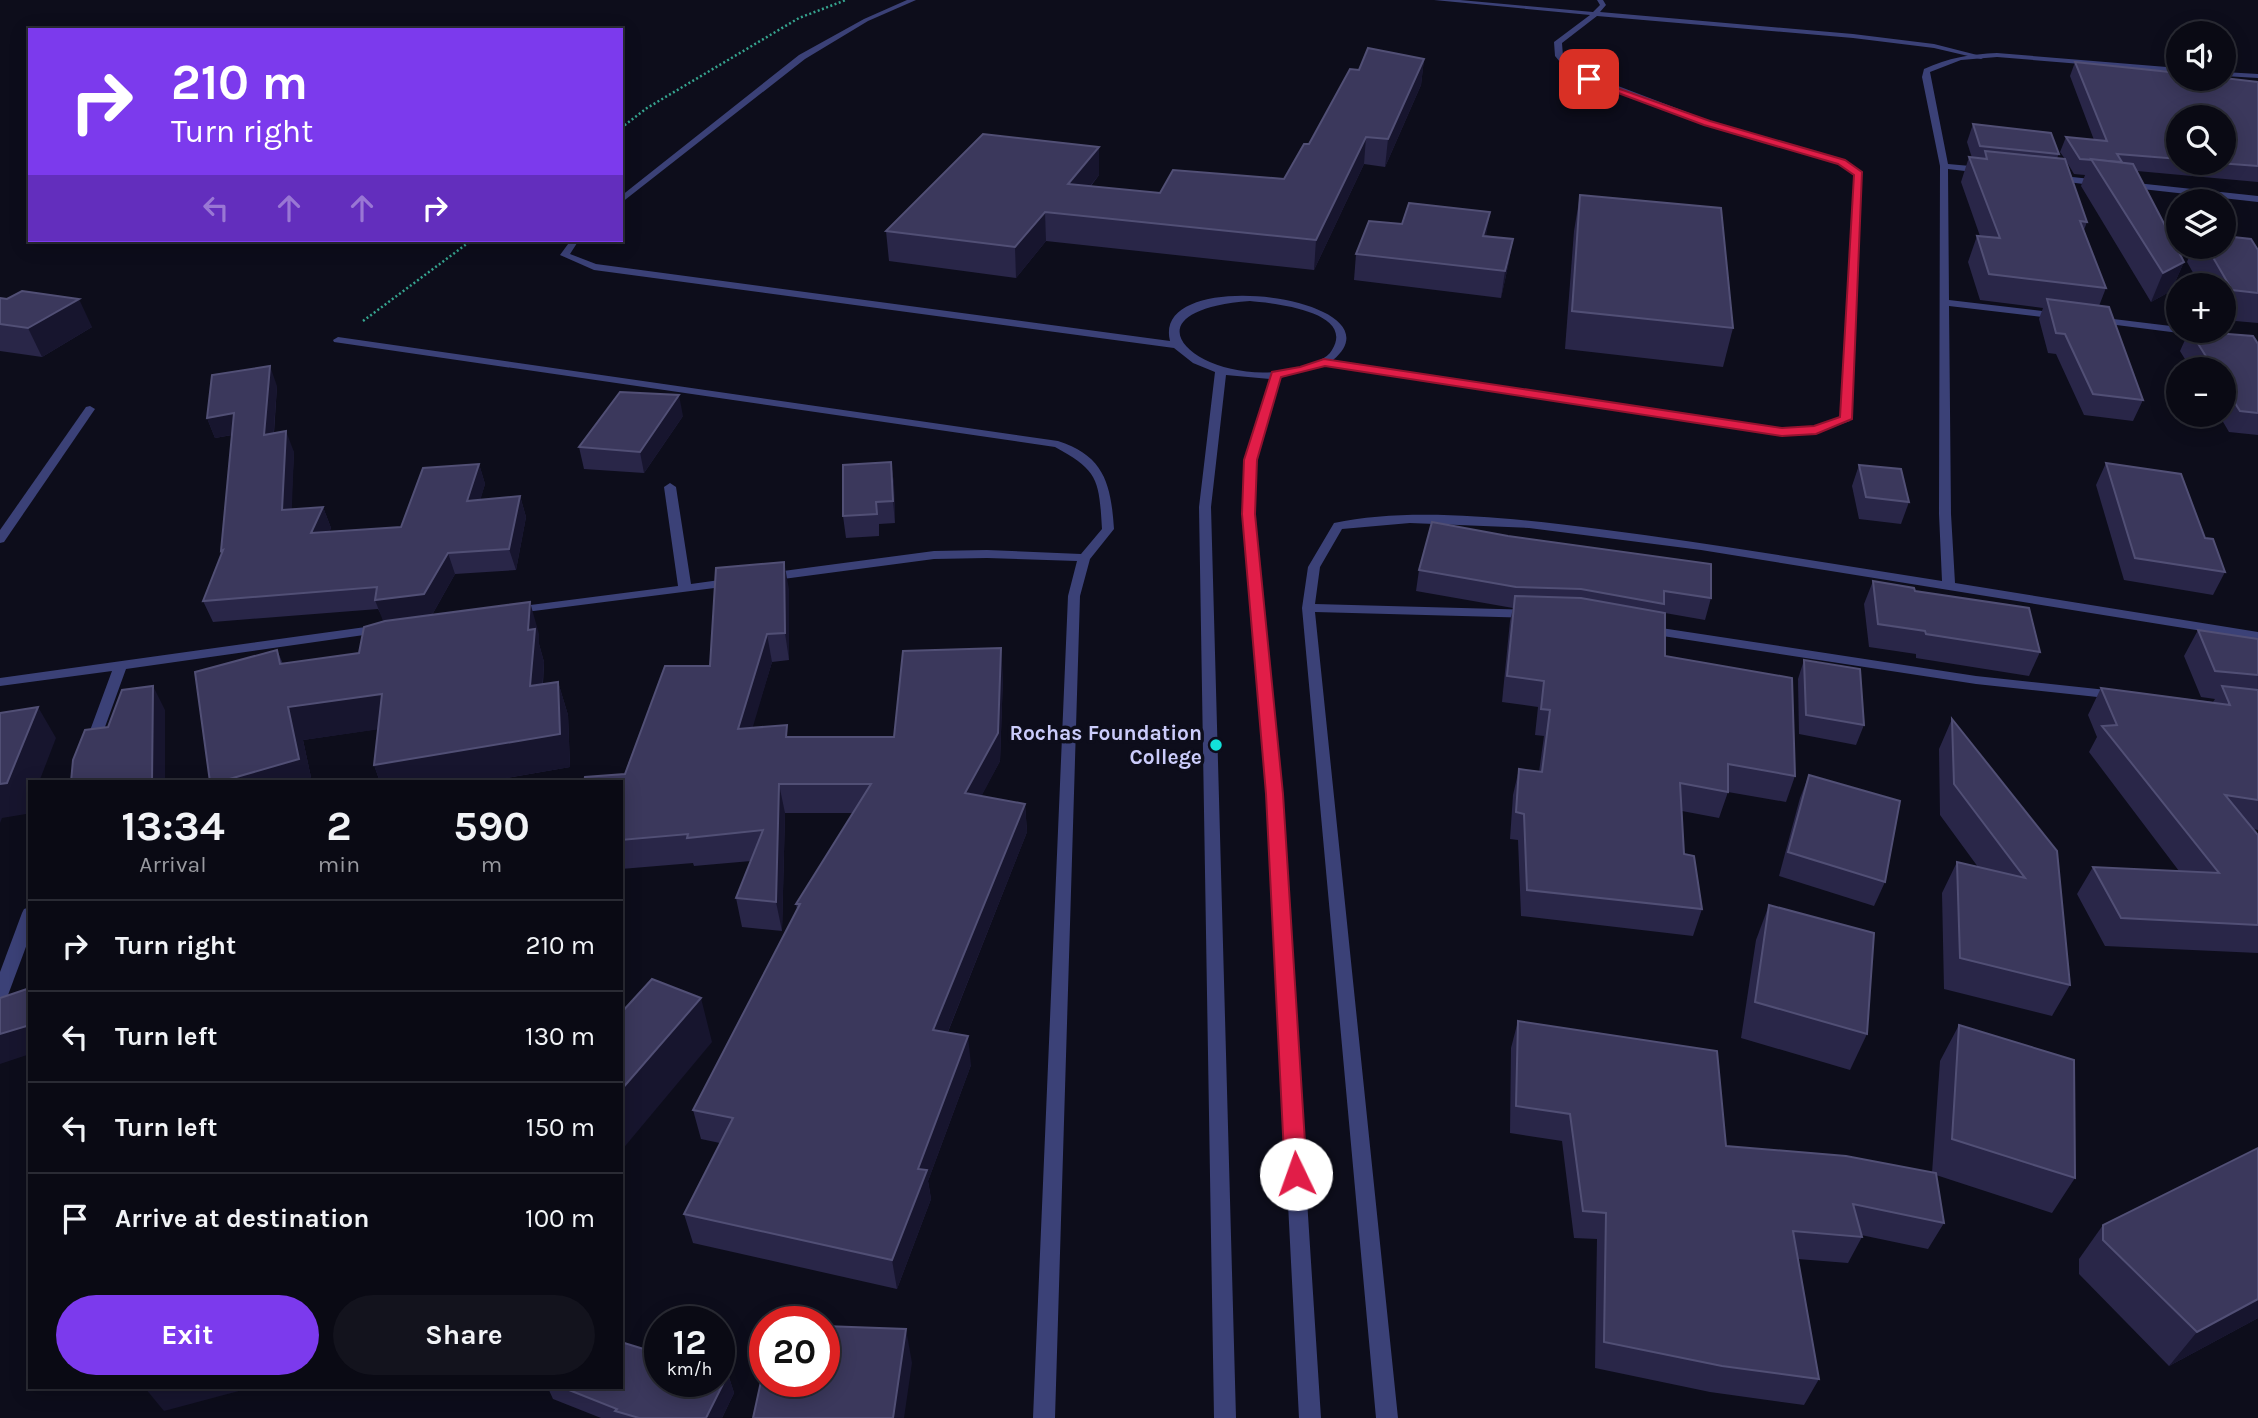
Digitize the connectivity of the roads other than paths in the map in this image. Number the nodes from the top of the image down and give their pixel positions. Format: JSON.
{"nodes":[{"id":1,"x":913,"y":0,"type":"edge"},
{"id":2,"x":1437,"y":0,"type":"edge"},
{"id":3,"x":1600,"y":0,"type":"edge"},
{"id":4,"x":1596,"y":13,"type":"junction"},
{"id":5,"x":1981,"y":57,"type":"junction"},
{"id":6,"x":2166,"y":69,"type":"edge"},
{"id":7,"x":2236,"y":75,"type":"edge"},
{"id":8,"x":2258,"y":76,"type":"edge"},
{"id":9,"x":1944,"y":166,"type":"junction"},
{"id":10,"x":1998,"y":172,"type":"edge"},
{"id":11,"x":2039,"y":176,"type":"edge"},
{"id":12,"x":2108,"y":183,"type":"edge"},
{"id":13,"x":2121,"y":185,"type":"edge"},
{"id":14,"x":623,"y":198,"type":"edge"},
{"id":15,"x":2258,"y":199,"type":"edge"},
{"id":16,"x":574,"y":242,"type":"edge"},
{"id":17,"x":1944,"y":302,"type":"junction"},
{"id":18,"x":2068,"y":317,"type":"edge"},
{"id":19,"x":2082,"y":318,"type":"edge"},
{"id":20,"x":2166,"y":328,"type":"edge"},
{"id":21,"x":338,"y":340,"type":"road end"},
{"id":22,"x":1178,"y":345,"type":"junction"},
{"id":23,"x":1324,"y":362,"type":"junction"},
{"id":24,"x":1220,"y":370,"type":"junction"},
{"id":25,"x":1276,"y":375,"type":"junction"},
{"id":26,"x":90,"y":409,"type":"dead end"},
{"id":27,"x":670,"y":487,"type":"dead end"},
{"id":28,"x":0,"y":539,"type":"edge"},
{"id":29,"x":1084,"y":558,"type":"junction"},
{"id":30,"x":1949,"y":587,"type":"junction"},
{"id":31,"x":685,"y":589,"type":"junction"},
{"id":32,"x":1308,"y":608,"type":"junction"},
{"id":33,"x":495,"y":614,"type":"edge"},
{"id":34,"x":1549,"y":615,"type":"edge"},
{"id":35,"x":398,"y":627,"type":"edge"},
{"id":36,"x":1639,"y":628,"type":"edge"},
{"id":37,"x":2258,"y":636,"type":"edge"},
{"id":38,"x":121,"y":665,"type":"junction"},
{"id":39,"x":0,"y":682,"type":"edge"},
{"id":40,"x":2137,"y":698,"type":"edge"},
{"id":41,"x":79,"y":780,"type":"edge"},
{"id":42,"x":28,"y":918,"type":"edge"},
{"id":43,"x":0,"y":995,"type":"edge"},
{"id":44,"x":1044,"y":1418,"type":"edge"},
{"id":45,"x":1225,"y":1418,"type":"edge"},
{"id":46,"x":1310,"y":1418,"type":"edge"},
{"id":47,"x":1387,"y":1418,"type":"edge"}],
"edges":[{"from":1,"to":14,"type":"street"},
{"from":2,"to":4,"type":"street"},
{"from":3,"to":4,"type":"street"},
{"from":4,"to":5,"type":"street"},
{"from":4,"to":23,"type":"street"},
{"from":5,"to":6,"type":"street"},
{"from":5,"to":9,"type":"street"},
{"from":7,"to":8,"type":"street"},
{"from":9,"to":10,"type":"street"},
{"from":9,"to":17,"type":"street"},
{"from":11,"to":12,"type":"street"},
{"from":13,"to":15,"type":"street"},
{"from":16,"to":22,"type":"street"},
{"from":17,"to":18,"type":"street"},
{"from":17,"to":30,"type":"street"},
{"from":19,"to":20,"type":"street"},
{"from":21,"to":29,"type":"street"},
{"from":22,"to":23,"type":"street"},
{"from":22,"to":24,"type":"street"},
{"from":23,"to":25,"type":"street"},
{"from":24,"to":25,"type":"street"},
{"from":24,"to":45,"type":"street"},
{"from":25,"to":46,"type":"street"},
{"from":26,"to":28,"type":"street"},
{"from":27,"to":31,"type":"street"},
{"from":29,"to":31,"type":"street"},
{"from":29,"to":44,"type":"street"},
{"from":30,"to":32,"type":"street"},
{"from":30,"to":37,"type":"street"},
{"from":31,"to":33,"type":"street"},
{"from":32,"to":34,"type":"street"},
{"from":32,"to":47,"type":"street"},
{"from":35,"to":38,"type":"street"},
{"from":36,"to":40,"type":"street"},
{"from":38,"to":39,"type":"street"},
{"from":38,"to":41,"type":"street"},
{"from":42,"to":43,"type":"street"}]}
